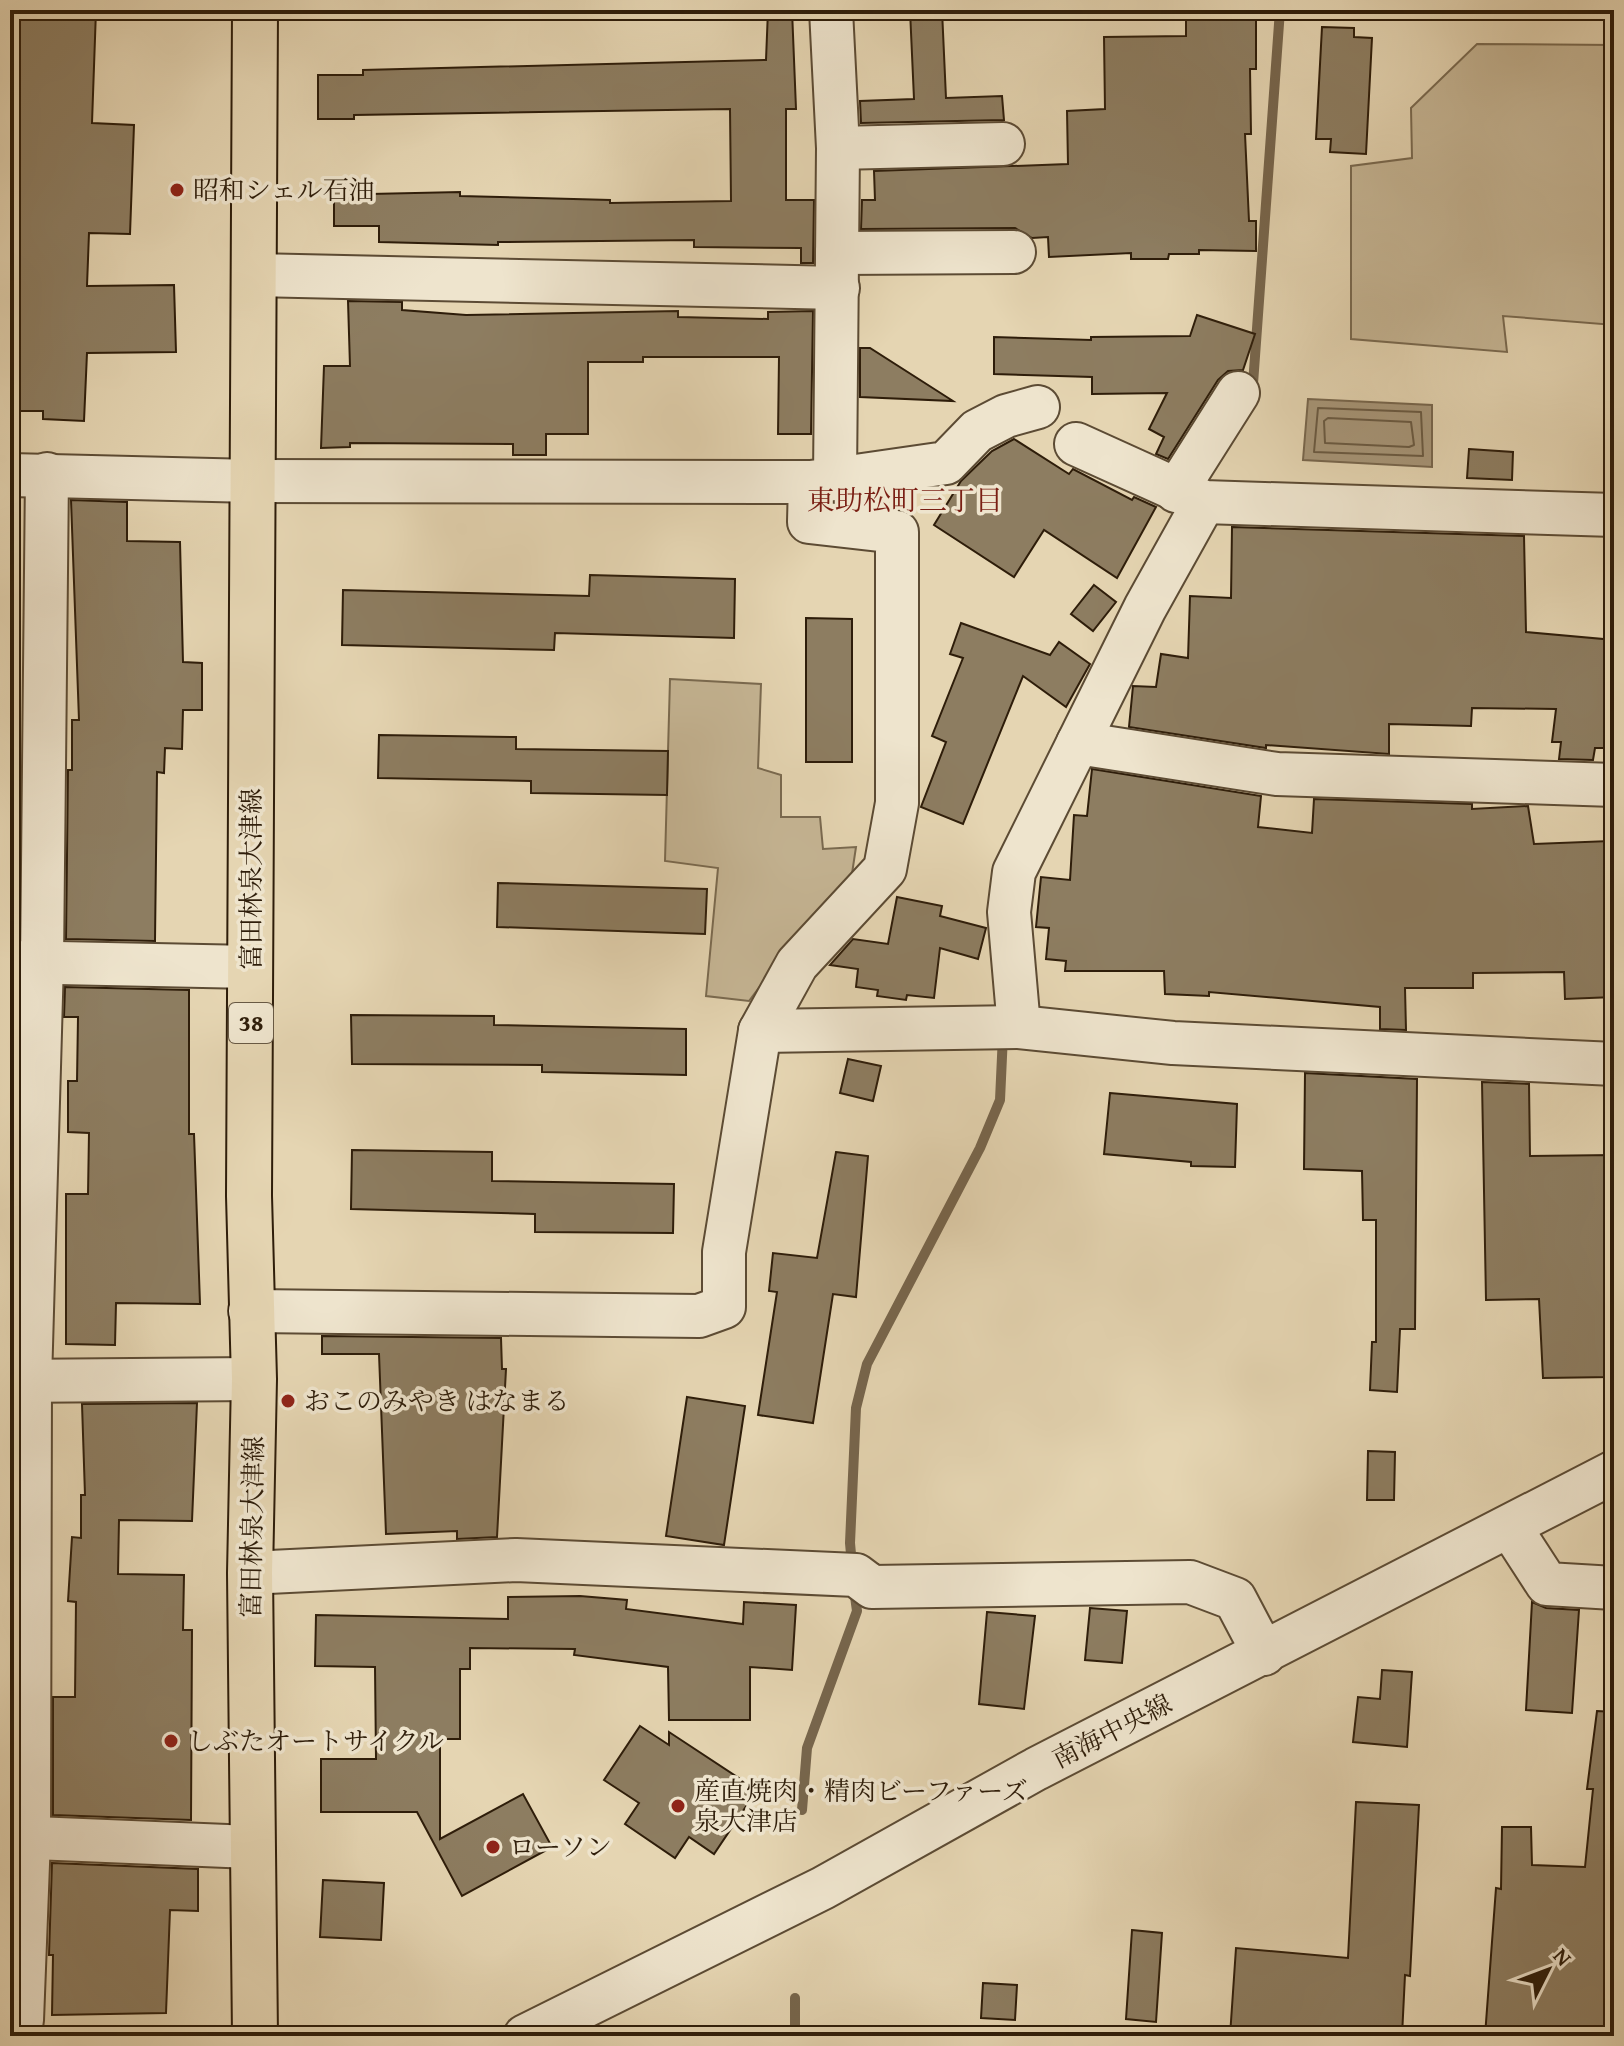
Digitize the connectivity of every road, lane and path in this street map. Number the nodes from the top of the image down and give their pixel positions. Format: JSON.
{"nodes":[{"id":1,"x":255,"y":10,"type":"edge"},
{"id":2,"x":831,"y":10,"type":"edge"},
{"id":3,"x":1003,"y":144,"type":"dead end"},
{"id":4,"x":838,"y":148,"type":"junction"},
{"id":5,"x":1014,"y":252,"type":"dead end"},
{"id":6,"x":837,"y":270,"type":"junction"},
{"id":7,"x":254,"y":275,"type":"junction"},
{"id":8,"x":1238,"y":393,"type":"dead end"},
{"id":9,"x":1038,"y":407,"type":"dead end"},
{"id":10,"x":1076,"y":444,"type":"dead end"},
{"id":11,"x":28,"y":474,"type":"edge"},
{"id":12,"x":823,"y":480,"type":"junction"},
{"id":13,"x":253,"y":481,"type":"junction"},
{"id":14,"x":1189,"y":496,"type":"junction"},
{"id":15,"x":1614,"y":515,"type":"edge"},
{"id":16,"x":1078,"y":743,"type":"junction"},
{"id":17,"x":1614,"y":785,"type":"edge"},
{"id":18,"x":26,"y":962,"type":"edge"},
{"id":19,"x":251,"y":967,"type":"junction"},
{"id":20,"x":1010,"y":1028,"type":"junction"},
{"id":21,"x":760,"y":1031,"type":"junction"},
{"id":22,"x":1614,"y":1064,"type":"edge"},
{"id":23,"x":250,"y":1311,"type":"junction"},
{"id":24,"x":254,"y":1379,"type":"junction"},
{"id":25,"x":20,"y":1381,"type":"edge"},
{"id":26,"x":1614,"y":1472,"type":"edge"},
{"id":27,"x":1510,"y":1527,"type":"junction"},
{"id":28,"x":250,"y":1573,"type":"junction"},
{"id":29,"x":1614,"y":1588,"type":"edge"},
{"id":30,"x":1264,"y":1654,"type":"junction"},
{"id":31,"x":20,"y":1837,"type":"edge"},
{"id":32,"x":251,"y":1847,"type":"junction"},
{"id":33,"x":22,"y":2020,"type":"dead end"},
{"id":34,"x":255,"y":2036,"type":"edge"},
{"id":35,"x":525,"y":2036,"type":"edge"}],
"edges":[{"from":1,"to":7,"type":"main road","name":"富田林泉大津線","number":"38"},
{"from":2,"to":4,"type":"street"},
{"from":3,"to":4,"type":"street"},
{"from":4,"to":6,"type":"street"},
{"from":5,"to":6,"type":"street"},
{"from":6,"to":7,"type":"street"},
{"from":6,"to":12,"type":"street"},
{"from":7,"to":13,"type":"main road","name":"富田林泉大津線","number":"38"},
{"from":8,"to":14,"type":"street"},
{"from":9,"to":12,"type":"street"},
{"from":10,"to":14,"type":"street"},
{"from":11,"to":13,"type":"street"},
{"from":11,"to":18,"type":"street"},
{"from":12,"to":13,"type":"street"},
{"from":12,"to":21,"type":"street"},
{"from":13,"to":19,"type":"main road","name":"富田林泉大津線","number":"38"},
{"from":14,"to":15,"type":"street"},
{"from":14,"to":16,"type":"street"},
{"from":16,"to":17,"type":"street"},
{"from":16,"to":20,"type":"street"},
{"from":18,"to":19,"type":"street"},
{"from":18,"to":25,"type":"street"},
{"from":19,"to":23,"type":"main road","name":"富田林泉大津線","number":"38"},
{"from":20,"to":21,"type":"street"},
{"from":20,"to":22,"type":"street"},
{"from":21,"to":23,"type":"street"},
{"from":23,"to":24,"type":"main road","name":"富田林泉大津線","number":"38"},
{"from":24,"to":25,"type":"street"},
{"from":24,"to":28,"type":"main road","name":"富田林泉大津線","number":"38"},
{"from":25,"to":31,"type":"street"},
{"from":26,"to":27,"type":"street","name":"南海中央線"},
{"from":27,"to":29,"type":"street"},
{"from":27,"to":30,"type":"street","name":"南海中央線"},
{"from":28,"to":30,"type":"street"},
{"from":28,"to":32,"type":"main road","name":"富田林泉大津線","number":"38"},
{"from":30,"to":35,"type":"street","name":"南海中央線"},
{"from":31,"to":32,"type":"street"},
{"from":31,"to":33,"type":"street"},
{"from":32,"to":34,"type":"main road","name":"富田林泉大津線","number":"38"}]}
